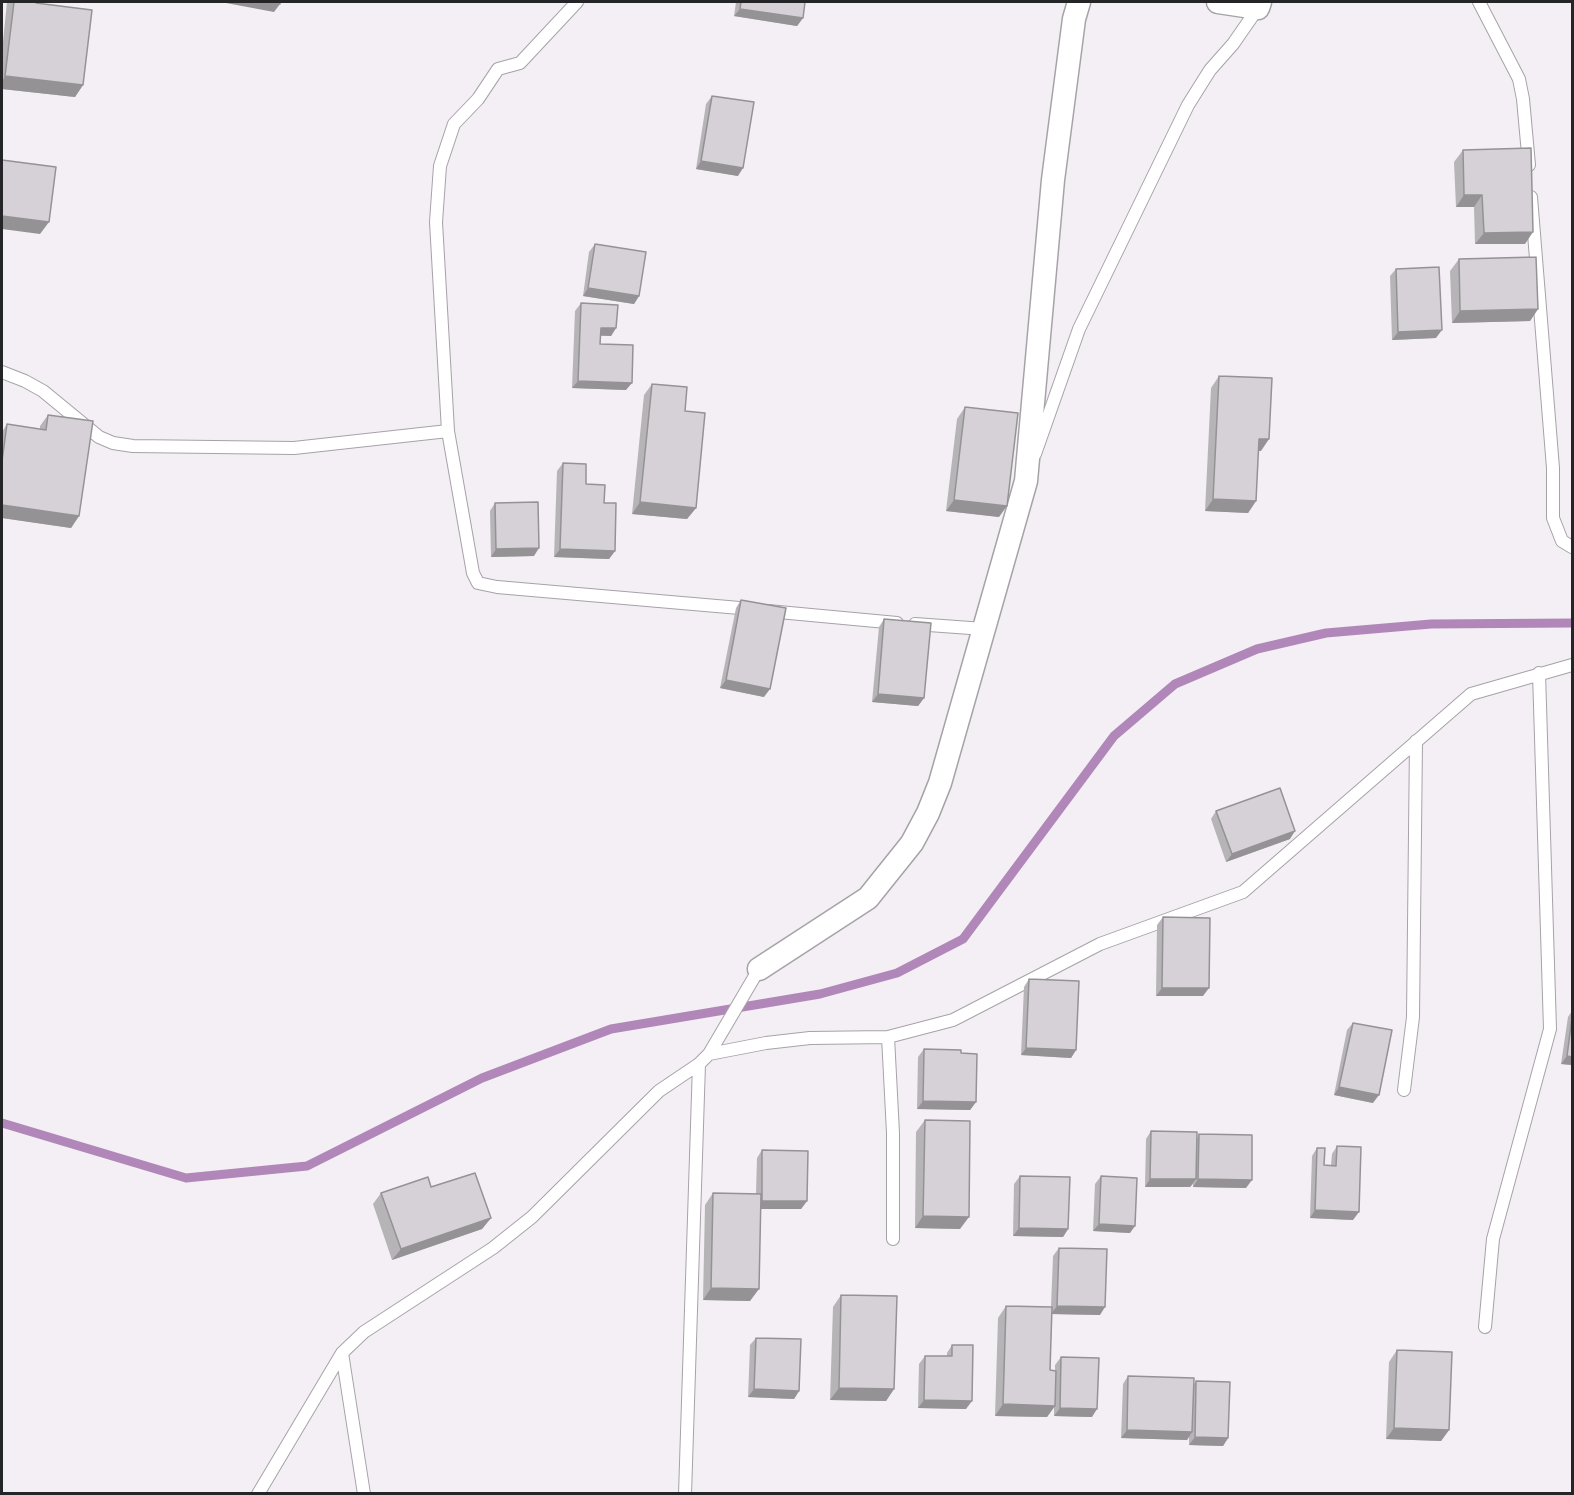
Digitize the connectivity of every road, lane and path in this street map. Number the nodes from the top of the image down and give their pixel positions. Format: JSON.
{"nodes":[{"id":1,"x":577,"y":2,"type":"edge"},
{"id":2,"x":1079,"y":2,"type":"edge"},
{"id":3,"x":1218,"y":2,"type":"edge"},
{"id":4,"x":1479,"y":2,"type":"edge"},
{"id":5,"x":1259,"y":5,"type":"edge"},
{"id":6,"x":2,"y":372,"type":"edge"},
{"id":7,"x":448,"y":431,"type":"junction"},
{"id":8,"x":1026,"y":481,"type":"junction"},
{"id":9,"x":1572,"y":547,"type":"edge"},
{"id":10,"x":984,"y":629,"type":"junction"},
{"id":11,"x":1572,"y":665,"type":"edge"},
{"id":12,"x":1539,"y":673,"type":"junction"},
{"id":13,"x":1416,"y":741,"type":"junction"},
{"id":14,"x":759,"y":969,"type":"joint"},
{"id":15,"x":888,"y":1037,"type":"junction"},
{"id":16,"x":709,"y":1053,"type":"junction"},
{"id":17,"x":699,"y":1064,"type":"junction"},
{"id":18,"x":1404,"y":1090,"type":"dead end"},
{"id":19,"x":892,"y":1239,"type":"dead end"},
{"id":20,"x":1485,"y":1327,"type":"dead end"},
{"id":21,"x":342,"y":1353,"type":"junction"},
{"id":22,"x":258,"y":1494,"type":"edge"},
{"id":23,"x":364,"y":1494,"type":"edge"},
{"id":24,"x":685,"y":1494,"type":"edge"}],
"edges":[{"from":1,"to":7,"type":"lane"},
{"from":2,"to":8,"type":"street"},
{"from":3,"to":5,"type":"street"},
{"from":4,"to":9,"type":"lane"},
{"from":5,"to":8,"type":"lane"},
{"from":6,"to":7,"type":"lane"},
{"from":7,"to":10,"type":"lane"},
{"from":8,"to":10,"type":"street"},
{"from":10,"to":14,"type":"street"},
{"from":11,"to":12,"type":"lane"},
{"from":12,"to":13,"type":"lane"},
{"from":12,"to":20,"type":"lane"},
{"from":13,"to":15,"type":"lane"},
{"from":13,"to":18,"type":"lane"},
{"from":14,"to":16,"type":"lane"},
{"from":15,"to":16,"type":"lane"},
{"from":15,"to":19,"type":"lane"},
{"from":16,"to":17,"type":"lane"},
{"from":17,"to":21,"type":"lane"},
{"from":17,"to":24,"type":"lane"},
{"from":21,"to":22,"type":"lane"},
{"from":21,"to":23,"type":"lane"}]}
